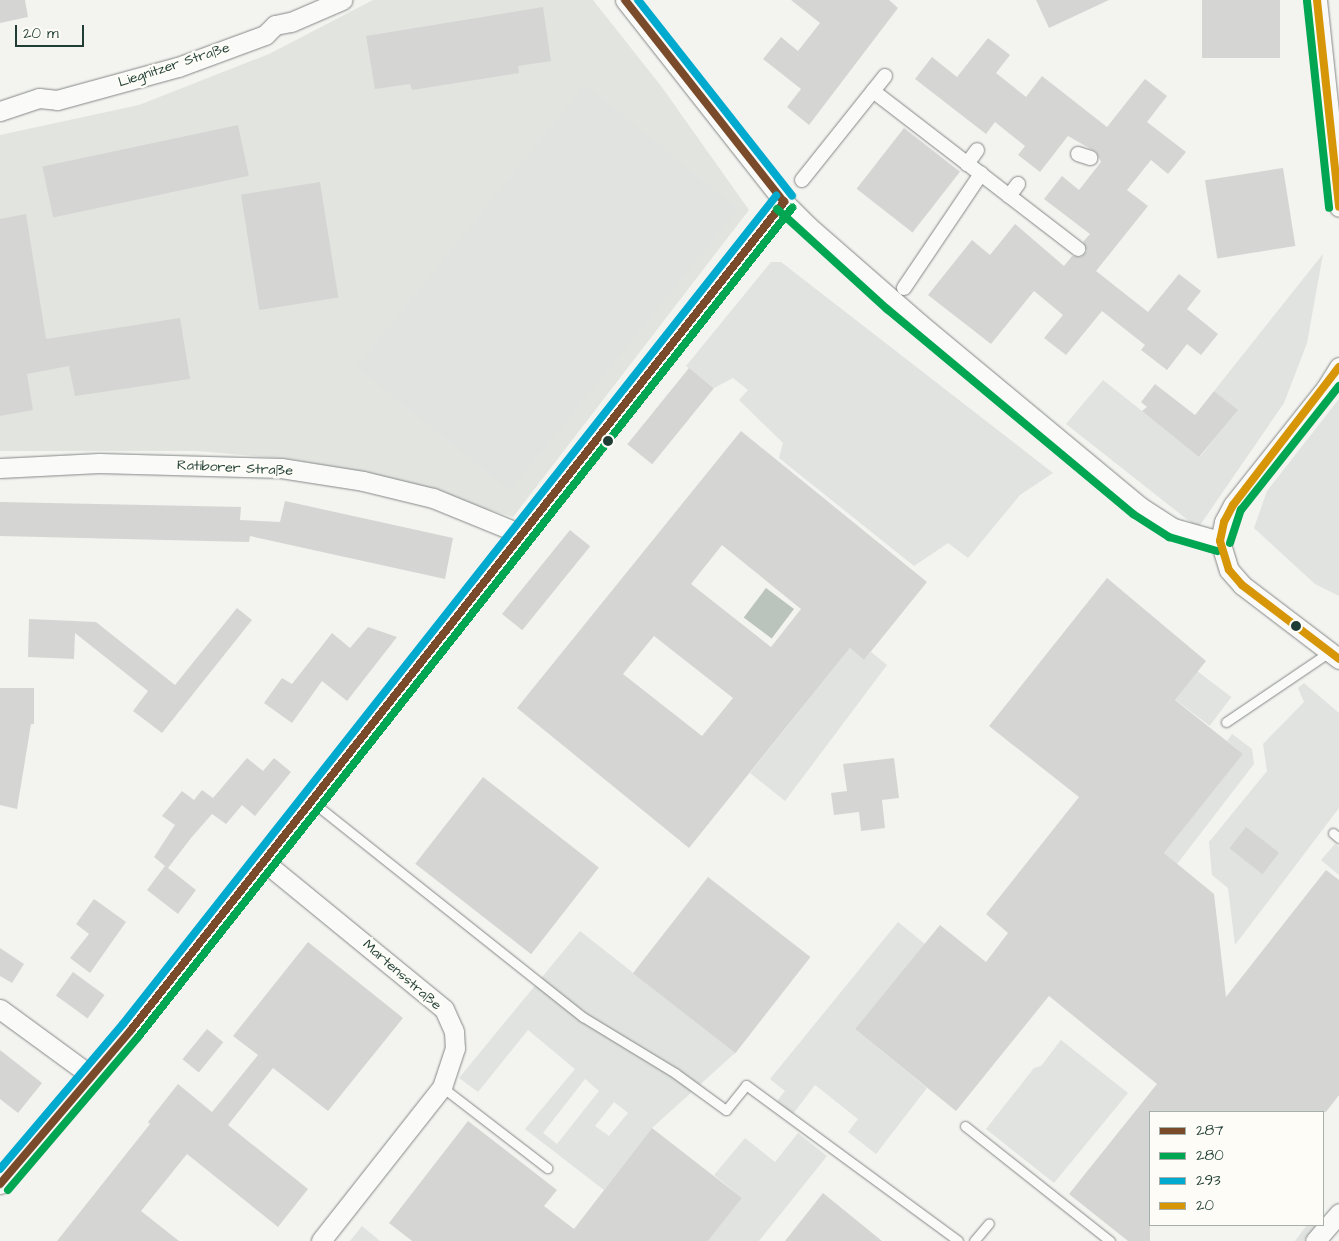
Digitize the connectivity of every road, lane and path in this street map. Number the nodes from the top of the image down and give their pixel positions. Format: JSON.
{"nodes":[{"id":1,"x":342,"y":0,"type":"edge"},
{"id":2,"x":625,"y":0,"type":"edge"},
{"id":3,"x":1317,"y":0,"type":"edge"},
{"id":4,"x":885,"y":76,"type":"dead end"},
{"id":5,"x":873,"y":91,"type":"junction"},
{"id":6,"x":0,"y":111,"type":"edge"},
{"id":7,"x":977,"y":150,"type":"dead end"},
{"id":8,"x":967,"y":164,"type":"junction"},
{"id":9,"x":806,"y":172,"type":"dead end"},
{"id":10,"x":981,"y":174,"type":"junction"},
{"id":11,"x":1018,"y":184,"type":"dead end"},
{"id":12,"x":1009,"y":196,"type":"junction"},
{"id":13,"x":784,"y":202,"type":"junction"},
{"id":14,"x":1339,"y":207,"type":"edge"},
{"id":15,"x":1074,"y":248,"type":"dead end"},
{"id":16,"x":904,"y":288,"type":"dead end"},
{"id":17,"x":1339,"y":367,"type":"edge"},
{"id":18,"x":0,"y":468,"type":"edge"},
{"id":19,"x":521,"y":534,"type":"junction"},
{"id":20,"x":1220,"y":541,"type":"junction"},
{"id":21,"x":1334,"y":656,"type":"edge"},
{"id":22,"x":1226,"y":722,"type":"dead end"},
{"id":23,"x":310,"y":800,"type":"junction"},
{"id":24,"x":262,"y":860,"type":"junction"},
{"id":25,"x":0,"y":1009,"type":"edge"},
{"id":26,"x":92,"y":1077,"type":"junction"},
{"id":27,"x":442,"y":1087,"type":"junction"},
{"id":28,"x":966,"y":1126,"type":"dead end"},
{"id":29,"x":547,"y":1168,"type":"dead end"},
{"id":30,"x":0,"y":1184,"type":"edge"},
{"id":31,"x":1339,"y":1213,"type":"edge"},
{"id":32,"x":989,"y":1222,"type":"dead end"},
{"id":33,"x":322,"y":1241,"type":"edge"},
{"id":34,"x":958,"y":1241,"type":"edge"},
{"id":35,"x":974,"y":1241,"type":"edge"},
{"id":36,"x":1110,"y":1241,"type":"edge"},
{"id":37,"x":1316,"y":1241,"type":"edge"}],
"edges":[{"from":1,"to":6,"type":"street","name":"Liegnitzer Straße"},
{"from":2,"to":13,"type":"street"},
{"from":3,"to":14,"type":"street"},
{"from":4,"to":5,"type":"street"},
{"from":5,"to":8,"type":"street"},
{"from":5,"to":9,"type":"street"},
{"from":7,"to":8,"type":"street"},
{"from":8,"to":10,"type":"street"},
{"from":10,"to":12,"type":"street"},
{"from":10,"to":16,"type":"street"},
{"from":11,"to":12,"type":"street"},
{"from":12,"to":15,"type":"street"},
{"from":13,"to":19,"type":"street"},
{"from":13,"to":20,"type":"street"},
{"from":17,"to":20,"type":"street"},
{"from":18,"to":19,"type":"street","name":"Ratiborer Straße"},
{"from":19,"to":23,"type":"street"},
{"from":20,"to":21,"type":"street"},
{"from":21,"to":22,"type":"lane"},
{"from":23,"to":24,"type":"street"},
{"from":23,"to":34,"type":"lane"},
{"from":24,"to":26,"type":"street"},
{"from":24,"to":27,"type":"street","name":"Martensstraße"},
{"from":25,"to":26,"type":"street"},
{"from":26,"to":30,"type":"street"},
{"from":27,"to":29,"type":"lane"},
{"from":27,"to":33,"type":"street","name":"Martensstraße"},
{"from":28,"to":36,"type":"lane"},
{"from":31,"to":37,"type":"street"},
{"from":32,"to":35,"type":"lane"}]}
